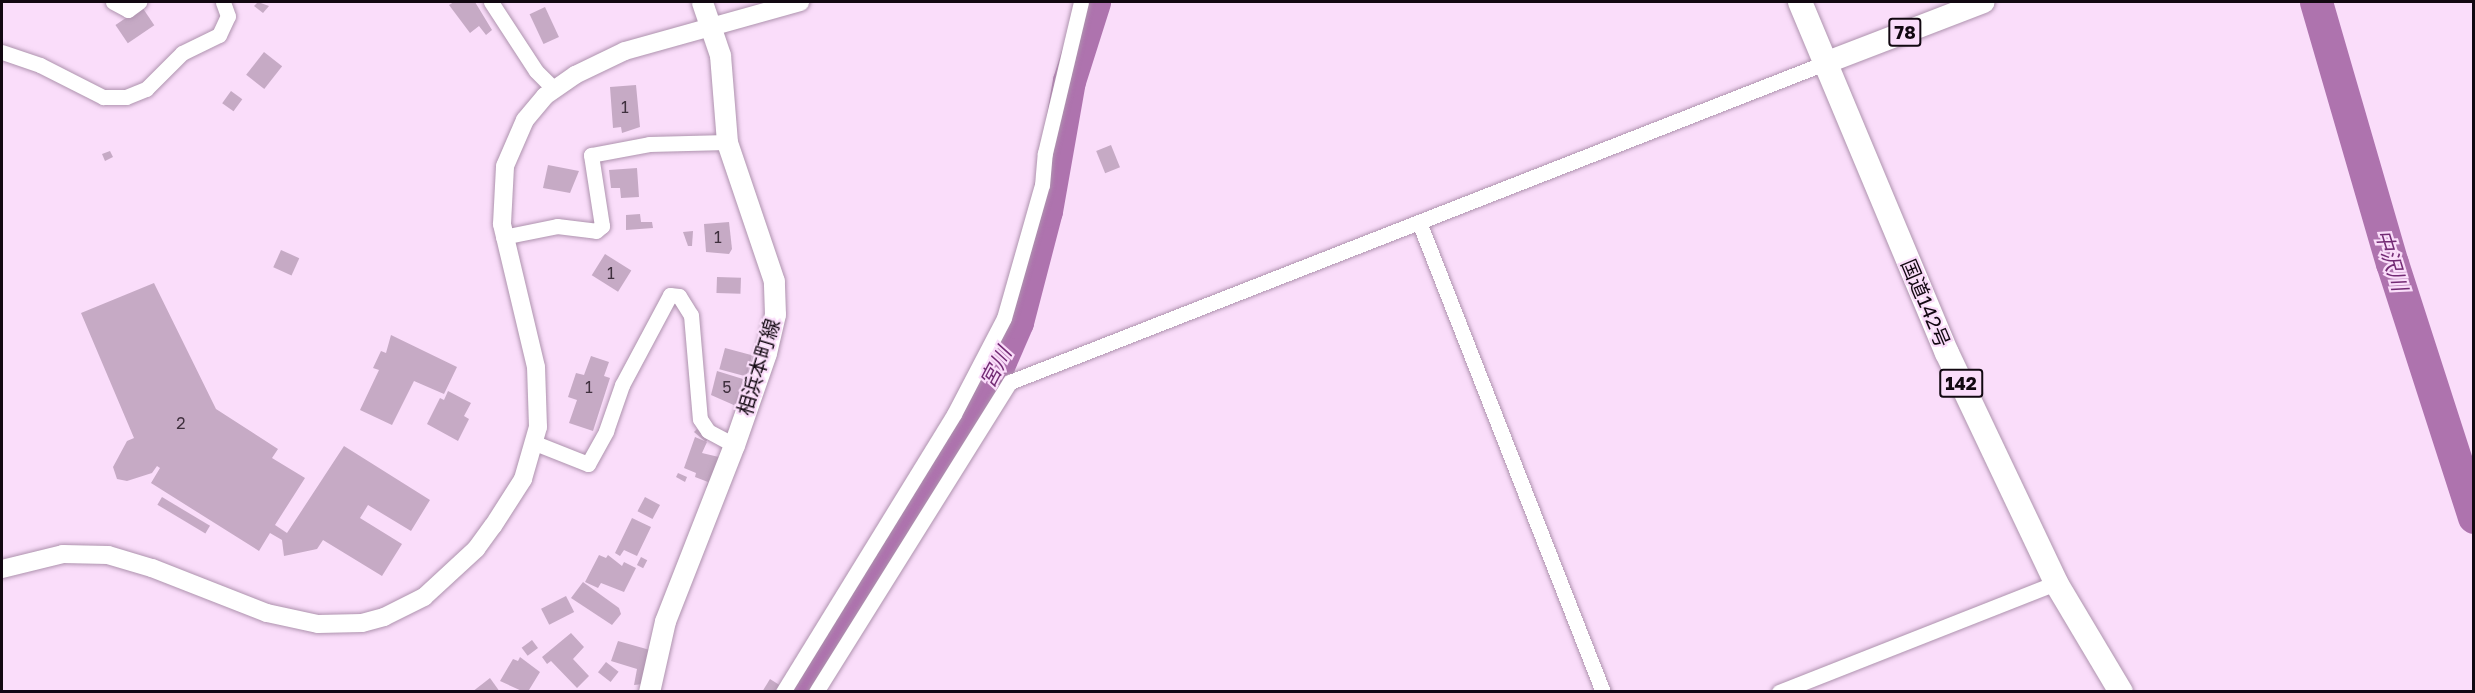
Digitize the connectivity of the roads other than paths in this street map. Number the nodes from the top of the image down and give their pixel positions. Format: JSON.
{"nodes":[{"id":1,"x":113,"y":2,"type":"edge"},
{"id":2,"x":139,"y":2,"type":"edge"},
{"id":3,"x":223,"y":2,"type":"edge"},
{"id":4,"x":491,"y":2,"type":"edge"},
{"id":5,"x":702,"y":2,"type":"edge"},
{"id":6,"x":800,"y":2,"type":"edge"},
{"id":7,"x":1081,"y":2,"type":"edge"},
{"id":8,"x":1800,"y":2,"type":"edge"},
{"id":9,"x":1984,"y":2,"type":"edge"},
{"id":10,"x":710,"y":28,"type":"junction"},
{"id":11,"x":2,"y":52,"type":"edge"},
{"id":12,"x":1825,"y":63,"type":"junction"},
{"id":13,"x":554,"y":89,"type":"junction"},
{"id":14,"x":727,"y":142,"type":"junction"},
{"id":15,"x":1419,"y":222,"type":"junction"},
{"id":16,"x":503,"y":237,"type":"junction"},
{"id":17,"x":535,"y":443,"type":"junction"},
{"id":18,"x":734,"y":445,"type":"junction"},
{"id":19,"x":2,"y":569,"type":"edge"},
{"id":20,"x":2056,"y":583,"type":"junction"},
{"id":21,"x":650,"y":691,"type":"edge"},
{"id":22,"x":643,"y":692,"type":"edge"},
{"id":23,"x":783,"y":692,"type":"edge"},
{"id":24,"x":816,"y":692,"type":"edge"},
{"id":25,"x":1603,"y":692,"type":"edge"},
{"id":26,"x":1779,"y":692,"type":"edge"},
{"id":27,"x":2121,"y":692,"type":"edge"}],
"edges":[{"from":1,"to":2,"type":"street"},
{"from":3,"to":11,"type":"street"},
{"from":4,"to":13,"type":"street"},
{"from":5,"to":10,"type":"main road","name":"相浜本町線"},
{"from":6,"to":10,"type":"street"},
{"from":7,"to":23,"type":"street"},
{"from":8,"to":12,"type":"highway","name":"国道142号","number":"142"},
{"from":9,"to":12,"type":"main road","number":"78"},
{"from":10,"to":13,"type":"street"},
{"from":10,"to":14,"type":"main road","name":"相浜本町線"},
{"from":12,"to":15,"type":"street"},
{"from":12,"to":20,"type":"highway","name":"国道142号","number":"142"},
{"from":13,"to":16,"type":"street"},
{"from":14,"to":16,"type":"street"},
{"from":14,"to":18,"type":"main road","name":"相浜本町線"},
{"from":15,"to":24,"type":"street"},
{"from":15,"to":25,"type":"street"},
{"from":16,"to":17,"type":"street"},
{"from":17,"to":18,"type":"street"},
{"from":17,"to":19,"type":"street"},
{"from":18,"to":21,"type":"main road","name":"相浜本町線"},
{"from":20,"to":26,"type":"street"},
{"from":20,"to":27,"type":"highway","name":"国道142号","number":"142"},
{"from":21,"to":22,"type":"street"}]}
